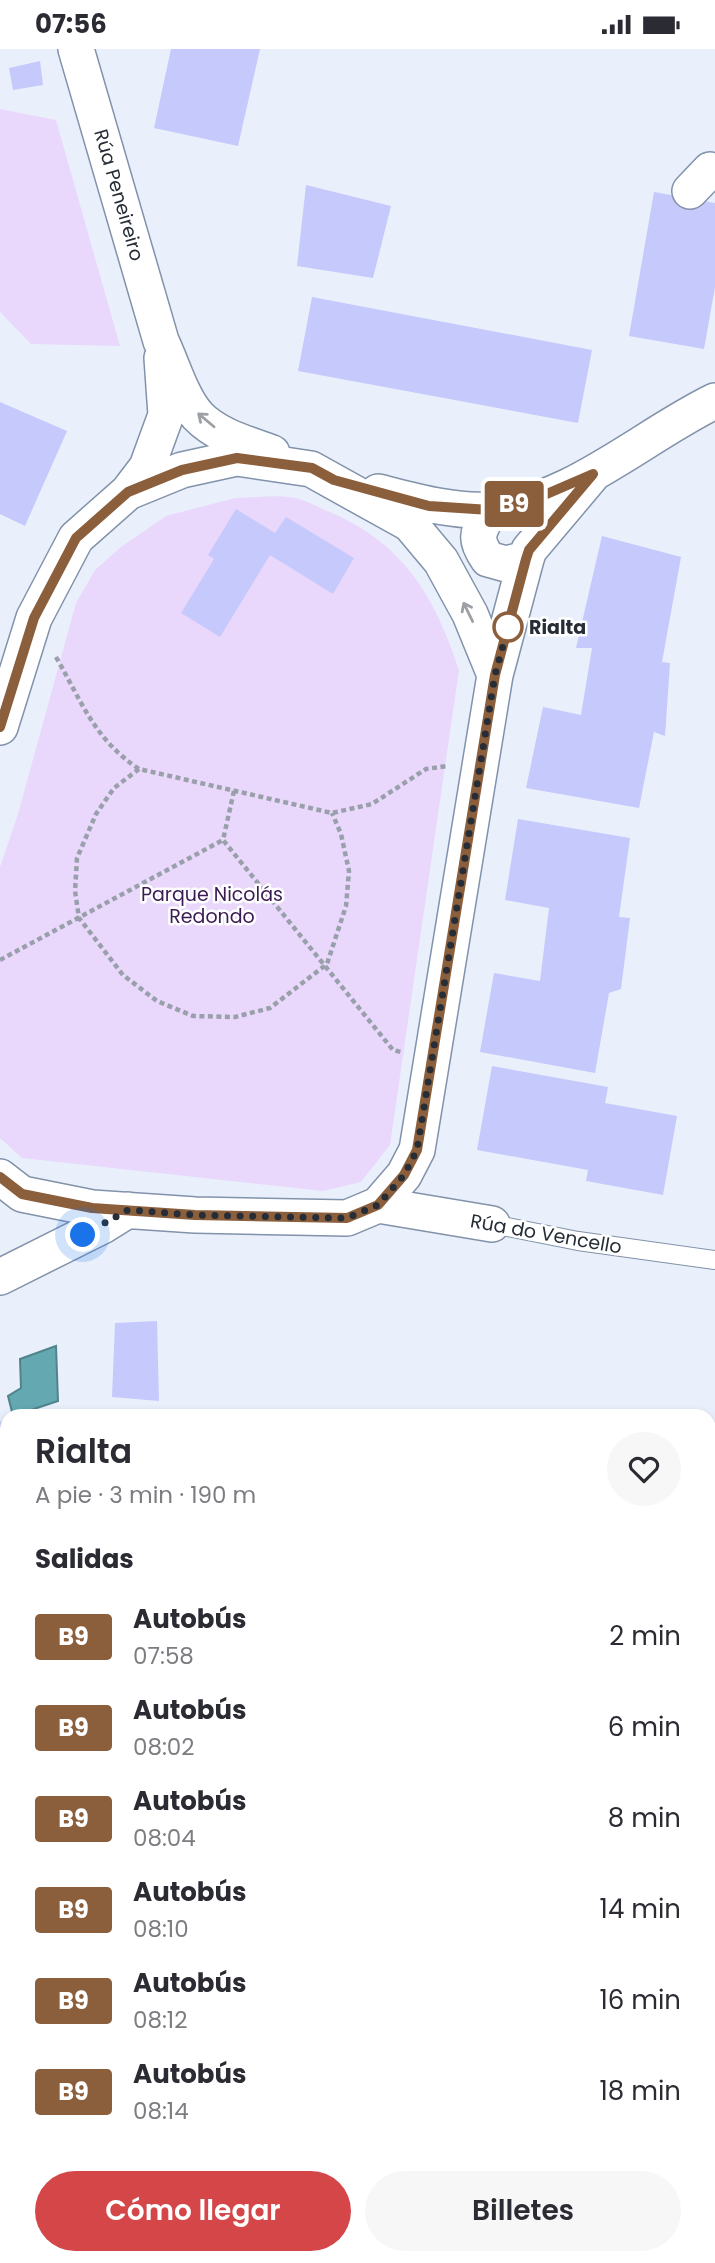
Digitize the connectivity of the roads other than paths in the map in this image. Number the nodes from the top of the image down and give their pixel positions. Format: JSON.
{"nodes":[{"id":1,"x":76,"y":49,"type":"edge"},
{"id":2,"x":161,"y":341,"type":"junction"},
{"id":3,"x":715,"y":401,"type":"edge"},
{"id":4,"x":323,"y":474,"type":"junction"},
{"id":5,"x":593,"y":474,"type":"junction"},
{"id":6,"x":128,"y":492,"type":"junction"},
{"id":7,"x":490,"y":510,"type":"junction"},
{"id":8,"x":526,"y":559,"type":"junction"},
{"id":9,"x":495,"y":675,"type":"junction"},
{"id":10,"x":0,"y":727,"type":"edge"},
{"id":11,"x":0,"y":1177,"type":"edge"},
{"id":12,"x":378,"y":1205,"type":"junction"},
{"id":13,"x":92,"y":1208,"type":"junction"},
{"id":14,"x":128,"y":1210,"type":"junction"},
{"id":15,"x":492,"y":1224,"type":"joint"},
{"id":16,"x":0,"y":1247,"type":"edge"},
{"id":17,"x":715,"y":1260,"type":"edge"},
{"id":18,"x":0,"y":1277,"type":"edge"}],
"edges":[{"from":1,"to":2,"type":"street","name":"Rúa Peneireiro"},
{"from":4,"to":2,"type":"street","name":"Rúa Peneireiro","one_way":true},
{"from":2,"to":6,"type":"street","name":"Rúa Peneireiro"},
{"from":3,"to":5,"type":"street"},
{"from":4,"to":6,"type":"street"},
{"from":4,"to":7,"type":"street"},
{"from":9,"to":4,"type":"street","one_way":true},
{"from":5,"to":7,"type":"street"},
{"from":5,"to":8,"type":"street"},
{"from":6,"to":10,"type":"street"},
{"from":7,"to":8,"type":"street"},
{"from":8,"to":9,"type":"street"},
{"from":9,"to":12,"type":"street"},
{"from":11,"to":13,"type":"street"},
{"from":12,"to":14,"type":"street"},
{"from":12,"to":15,"type":"street","name":"Rúa do Vencello"},
{"from":13,"to":14,"type":"street"},
{"from":13,"to":16,"type":"street"},
{"from":14,"to":18,"type":"street"},
{"from":15,"to":17,"type":"lane","name":"Rúa do Vencello"}]}
